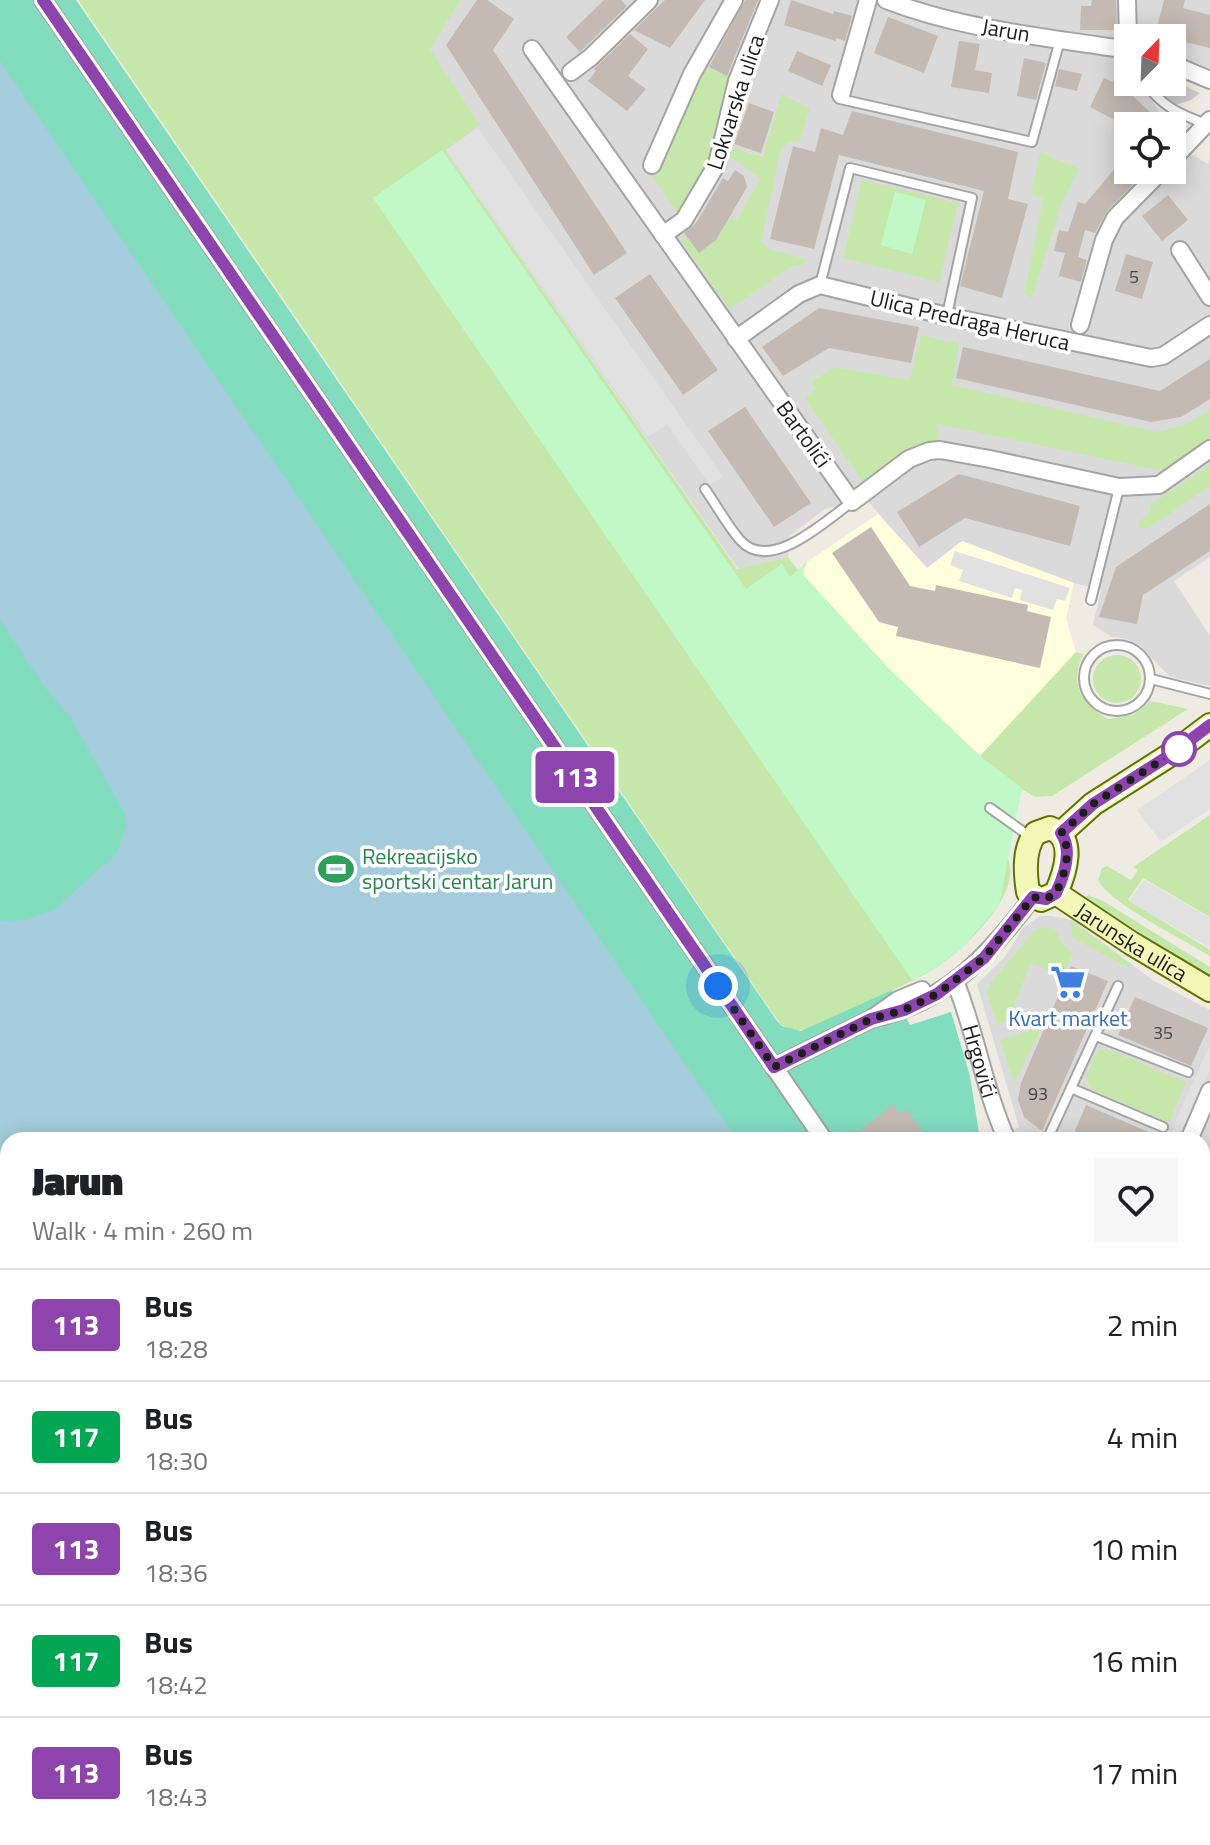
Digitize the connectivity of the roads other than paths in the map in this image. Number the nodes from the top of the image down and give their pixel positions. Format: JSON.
{"nodes":[{"id":1,"x":43,"y":0,"type":"edge"},
{"id":2,"x":649,"y":0,"type":"edge"},
{"id":3,"x":734,"y":0,"type":"edge"},
{"id":4,"x":770,"y":0,"type":"edge"},
{"id":5,"x":868,"y":0,"type":"edge"},
{"id":6,"x":886,"y":0,"type":"edge"},
{"id":7,"x":1127,"y":0,"type":"edge"},
{"id":8,"x":1128,"y":24,"type":"edge"},
{"id":9,"x":1060,"y":39,"type":"junction"},
{"id":10,"x":1114,"y":46,"type":"edge"},
{"id":11,"x":532,"y":49,"type":"dead end"},
{"id":12,"x":1186,"y":70,"type":"edge"},
{"id":13,"x":571,"y":72,"type":"dead end"},
{"id":14,"x":1210,"y":80,"type":"edge"},
{"id":15,"x":1154,"y":96,"type":"edge"},
{"id":16,"x":840,"y":97,"type":"joint"},
{"id":17,"x":1208,"y":122,"type":"edge"},
{"id":18,"x":1186,"y":145,"type":"edge"},
{"id":19,"x":652,"y":165,"type":"dead end"},
{"id":20,"x":1148,"y":184,"type":"edge"},
{"id":21,"x":663,"y":235,"type":"junction"},
{"id":22,"x":1180,"y":250,"type":"dead end"},
{"id":23,"x":820,"y":285,"type":"junction"},
{"id":24,"x":1210,"y":297,"type":"edge"},
{"id":25,"x":947,"y":316,"type":"junction"},
{"id":26,"x":1080,"y":325,"type":"dead end"},
{"id":27,"x":1210,"y":325,"type":"edge"},
{"id":28,"x":736,"y":339,"type":"junction"},
{"id":29,"x":1210,"y":449,"type":"edge"},
{"id":30,"x":1119,"y":487,"type":"junction"},
{"id":31,"x":705,"y":489,"type":"dead end"},
{"id":32,"x":852,"y":502,"type":"junction"},
{"id":33,"x":1091,"y":600,"type":"dead end"},
{"id":34,"x":1151,"y":679,"type":"junction"},
{"id":35,"x":1210,"y":694,"type":"edge"},
{"id":36,"x":1210,"y":725,"type":"edge"},
{"id":37,"x":990,"y":808,"type":"dead end"},
{"id":38,"x":1061,"y":833,"type":"junction"},
{"id":39,"x":1032,"y":838,"type":"junction"},
{"id":40,"x":1056,"y":893,"type":"junction"},
{"id":41,"x":1033,"y":897,"type":"junction"},
{"id":42,"x":955,"y":981,"type":"junction"},
{"id":43,"x":1118,"y":986,"type":"dead end"},
{"id":44,"x":1210,"y":990,"type":"edge"},
{"id":45,"x":1096,"y":1036,"type":"junction"},
{"id":46,"x":774,"y":1067,"type":"junction"},
{"id":47,"x":1188,"y":1072,"type":"dead end"},
{"id":48,"x":1073,"y":1089,"type":"junction"},
{"id":49,"x":1210,"y":1091,"type":"edge"},
{"id":50,"x":1206,"y":1109,"type":"edge"},
{"id":51,"x":1163,"y":1127,"type":"dead end"},
{"id":52,"x":819,"y":1132,"type":"edge"},
{"id":53,"x":1004,"y":1132,"type":"edge"},
{"id":54,"x":1051,"y":1132,"type":"edge"},
{"id":55,"x":1193,"y":1132,"type":"edge"}],
"edges":[{"from":1,"to":46,"type":"street"},
{"from":2,"to":13,"type":"street"},
{"from":3,"to":19,"type":"street"},
{"from":4,"to":21,"type":"street","name":"Lokvarska ulica"},
{"from":5,"to":16,"type":"street"},
{"from":6,"to":9,"type":"street","name":"Jarun"},
{"from":7,"to":8,"type":"street"},
{"from":9,"to":10,"type":"street","name":"Jarun"},
{"from":9,"to":16,"type":"lane"},
{"from":11,"to":21,"type":"street","name":"Bartolići"},
{"from":12,"to":14,"type":"street"},
{"from":15,"to":17,"type":"lane"},
{"from":17,"to":18,"type":"street"},
{"from":20,"to":26,"type":"street"},
{"from":21,"to":28,"type":"street","name":"Bartolići"},
{"from":22,"to":24,"type":"street"},
{"from":23,"to":25,"type":"street","name":"Ulica Predraga Heruca"},
{"from":23,"to":25,"type":"lane"},
{"from":23,"to":28,"type":"street"},
{"from":25,"to":27,"type":"street","name":"Ulica Predraga Heruca"},
{"from":28,"to":32,"type":"street","name":"Bartolići"},
{"from":29,"to":30,"type":"street"},
{"from":30,"to":32,"type":"street"},
{"from":30,"to":33,"type":"lane"},
{"from":31,"to":32,"type":"lane"},
{"from":34,"to":34,"type":"lane"},
{"from":34,"to":35,"type":"lane"},
{"from":36,"to":38,"type":"street"},
{"from":37,"to":39,"type":"lane"},
{"from":38,"to":39,"type":"street"},
{"from":38,"to":40,"type":"street"},
{"from":39,"to":41,"type":"street"},
{"from":40,"to":41,"type":"street"},
{"from":40,"to":44,"type":"street","name":"Jarunska ulica"},
{"from":41,"to":42,"type":"street"},
{"from":42,"to":46,"type":"street"},
{"from":42,"to":53,"type":"street","name":"Hrgovići"},
{"from":43,"to":45,"type":"lane"},
{"from":45,"to":47,"type":"lane"},
{"from":45,"to":48,"type":"lane"},
{"from":46,"to":52,"type":"street"},
{"from":48,"to":51,"type":"lane"},
{"from":48,"to":54,"type":"lane"},
{"from":49,"to":50,"type":"street"},
{"from":50,"to":55,"type":"street"}]}
